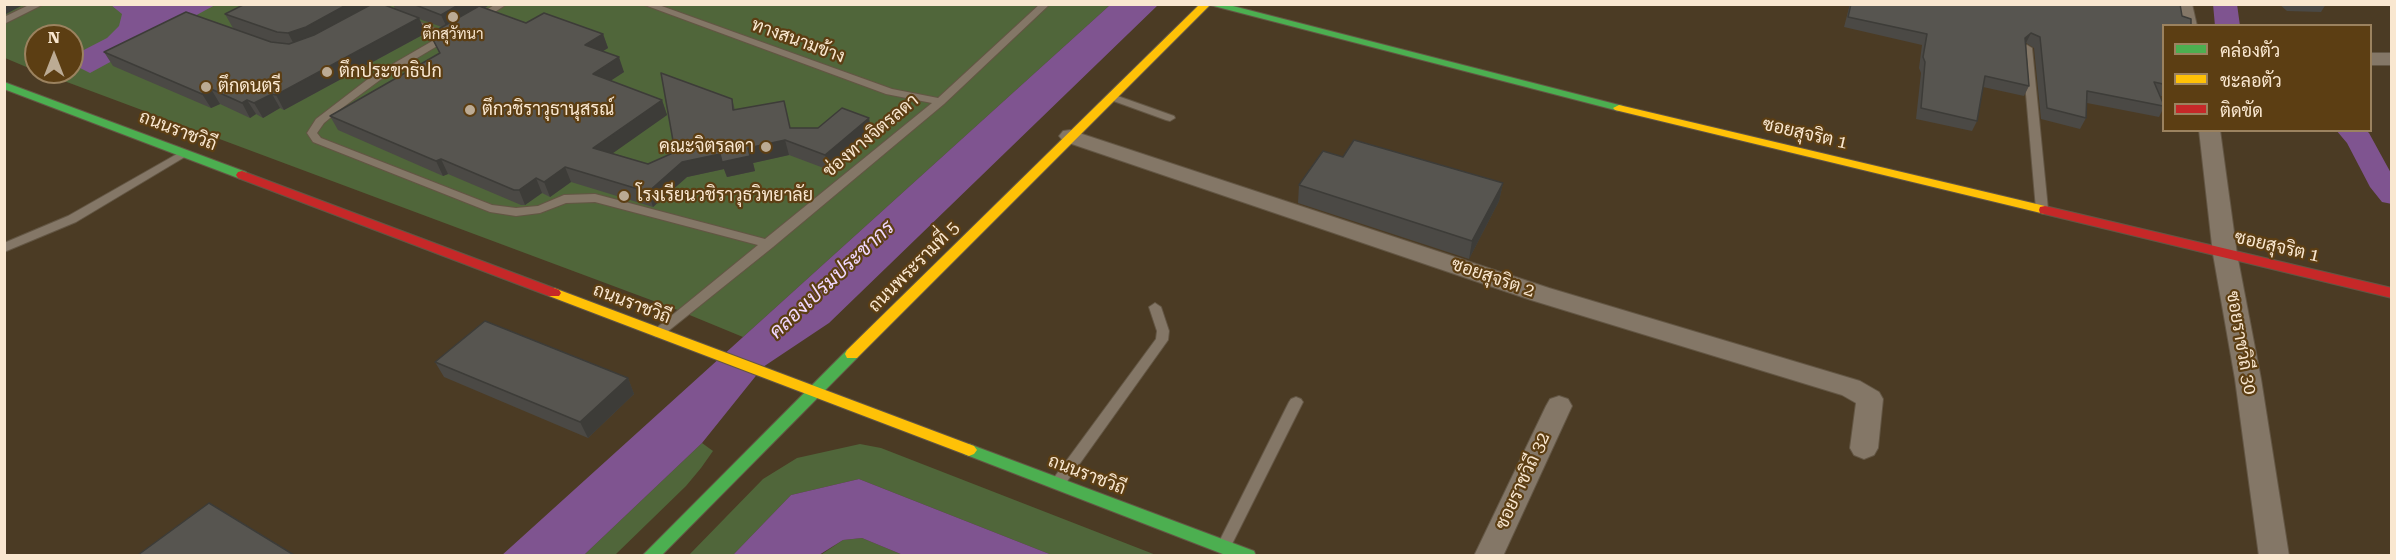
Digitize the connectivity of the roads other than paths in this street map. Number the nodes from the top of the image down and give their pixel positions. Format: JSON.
{"nodes":[{"id":1,"x":40,"y":4,"type":"edge"},
{"id":2,"x":503,"y":4,"type":"edge"},
{"id":3,"x":646,"y":4,"type":"edge"},
{"id":4,"x":1046,"y":4,"type":"edge"},
{"id":5,"x":1206,"y":4,"type":"edge"},
{"id":6,"x":1211,"y":4,"type":"edge"},
{"id":7,"x":2183,"y":4,"type":"edge"},
{"id":8,"x":394,"y":15,"type":"edge"},
{"id":9,"x":4,"y":21,"type":"edge"},
{"id":10,"x":2188,"y":24,"type":"edge"},
{"id":11,"x":458,"y":30,"type":"junction"},
{"id":12,"x":2027,"y":48,"type":"edge"},
{"id":13,"x":2372,"y":58,"type":"edge"},
{"id":14,"x":2391,"y":59,"type":"edge"},
{"id":15,"x":4,"y":85,"type":"edge"},
{"id":16,"x":1112,"y":97,"type":"junction"},
{"id":17,"x":940,"y":102,"type":"junction"},
{"id":18,"x":1170,"y":118,"type":"dead end"},
{"id":19,"x":2209,"y":132,"type":"edge"},
{"id":20,"x":1070,"y":136,"type":"junction"},
{"id":21,"x":184,"y":153,"type":"junction"},
{"id":22,"x":2042,"y":209,"type":"junction"},
{"id":23,"x":769,"y":244,"type":"junction"},
{"id":24,"x":4,"y":248,"type":"edge"},
{"id":25,"x":2225,"y":254,"type":"junction"},
{"id":26,"x":2391,"y":292,"type":"edge"},
{"id":27,"x":1155,"y":307,"type":"dead end"},
{"id":28,"x":658,"y":333,"type":"junction"},
{"id":29,"x":816,"y":390,"type":"junction"},
{"id":30,"x":1296,"y":402,"type":"dead end"},
{"id":31,"x":1559,"y":406,"type":"dead end"},
{"id":32,"x":1864,"y":448,"type":"dead end"},
{"id":33,"x":1058,"y":483,"type":"junction"},
{"id":34,"x":1224,"y":546,"type":"junction"},
{"id":35,"x":650,"y":555,"type":"edge"},
{"id":36,"x":1248,"y":555,"type":"edge"},
{"id":37,"x":1488,"y":555,"type":"edge"},
{"id":38,"x":2274,"y":555,"type":"edge"}],
"edges":[{"from":1,"to":9,"type":"lane"},
{"from":2,"to":11,"type":"lane"},
{"from":3,"to":17,"type":"lane","name":"ทางสนามข้าง"},
{"from":4,"to":17,"type":"lane","name":"ช่องทางจิตรลดา"},
{"from":5,"to":16,"type":"main road","name":"ถนนพระรามที่ 5"},
{"from":6,"to":22,"type":"main road","name":"ซอยสุจริต 1"},
{"from":7,"to":10,"type":"street"},
{"from":8,"to":11,"type":"lane"},
{"from":11,"to":23,"type":"lane"},
{"from":12,"to":22,"type":"lane"},
{"from":13,"to":14,"type":"street"},
{"from":15,"to":21,"type":"main road","name":"ถนนราชวิถี"},
{"from":16,"to":18,"type":"lane"},
{"from":16,"to":20,"type":"main road","name":"ถนนพระรามที่ 5"},
{"from":17,"to":23,"type":"lane","name":"ช่องทางจิตรลดา"},
{"from":19,"to":25,"type":"street","name":"ซอยราชวิถี 30"},
{"from":20,"to":29,"type":"main road","name":"ถนนพระรามที่ 5"},
{"from":20,"to":32,"type":"street","name":"ซอยสุจริต 2"},
{"from":21,"to":24,"type":"lane"},
{"from":21,"to":28,"type":"main road","name":"ถนนราชวิถี"},
{"from":22,"to":25,"type":"main road","name":"ซอยสุจริต 1"},
{"from":23,"to":28,"type":"lane","name":"ช่องทางจิตรลดา"},
{"from":25,"to":26,"type":"main road","name":"ซอยสุจริต 1"},
{"from":25,"to":38,"type":"street","name":"ซอยราชวิถี 30"},
{"from":27,"to":33,"type":"lane"},
{"from":28,"to":29,"type":"main road","name":"ถนนราชวิถี"},
{"from":29,"to":33,"type":"main road","name":"ถนนราชวิถี"},
{"from":29,"to":35,"type":"main road","name":"ถนนพระรามที่ 5"},
{"from":30,"to":34,"type":"lane"},
{"from":31,"to":37,"type":"street","name":"ซอยราชวิถี 32"},
{"from":33,"to":34,"type":"main road","name":"ถนนราชวิถี"},
{"from":34,"to":36,"type":"main road","name":"ถนนราชวิถี"}]}
